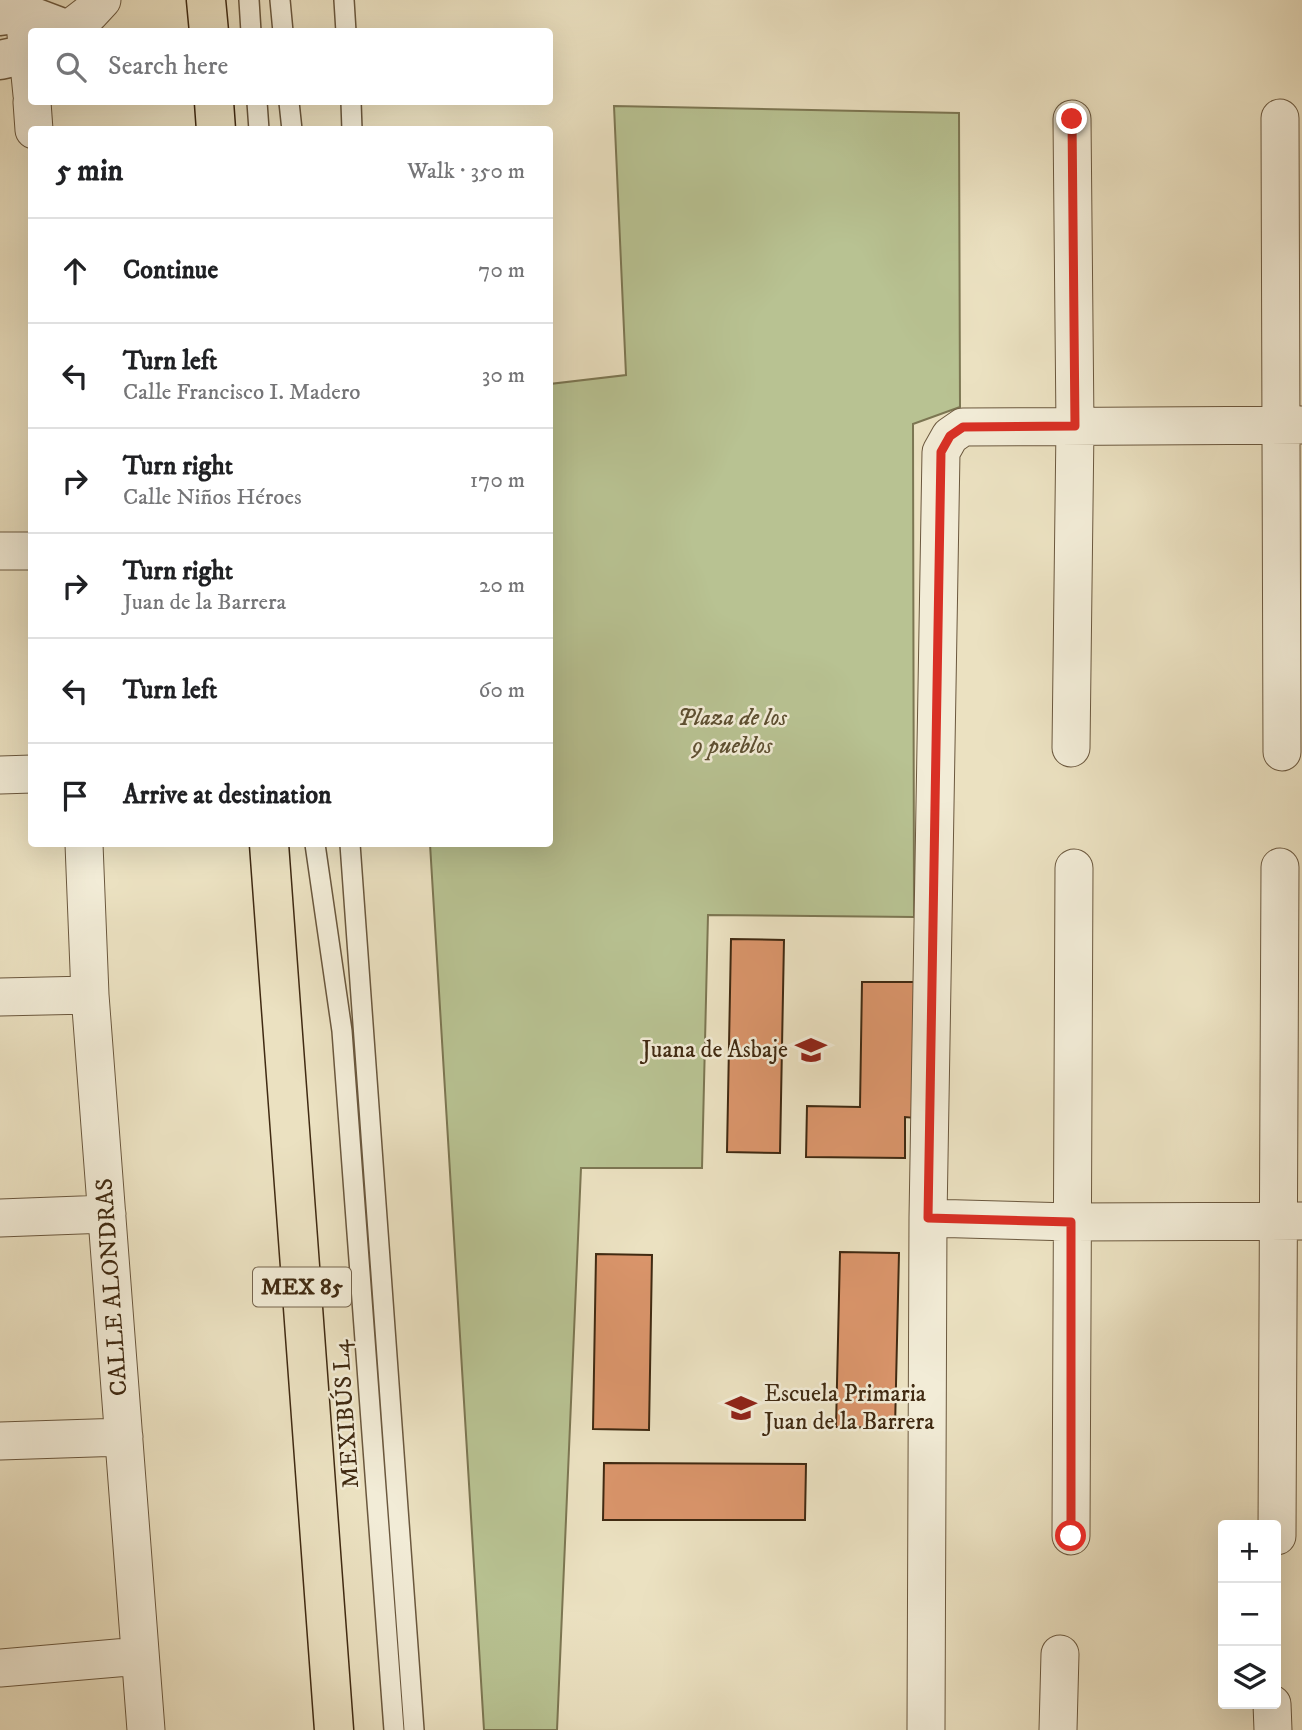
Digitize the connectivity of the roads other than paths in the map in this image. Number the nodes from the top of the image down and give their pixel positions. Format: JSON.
{"nodes":[{"id":1,"x":102,"y":0,"type":"edge"},
{"id":2,"x":206,"y":0,"type":"edge"},
{"id":3,"x":249,"y":0,"type":"edge"},
{"id":4,"x":280,"y":0,"type":"edge"},
{"id":5,"x":344,"y":0,"type":"edge"},
{"id":6,"x":12,"y":15,"type":"edge"},
{"id":7,"x":56,"y":28,"type":"edge"},
{"id":8,"x":70,"y":28,"type":"edge"},
{"id":9,"x":209,"y":28,"type":"edge"},
{"id":10,"x":251,"y":28,"type":"edge"},
{"id":11,"x":283,"y":28,"type":"edge"},
{"id":12,"x":346,"y":28,"type":"edge"},
{"id":13,"x":20,"y":56,"type":"edge"},
{"id":14,"x":28,"y":82,"type":"edge"},
{"id":15,"x":32,"y":105,"type":"edge"},
{"id":16,"x":214,"y":105,"type":"edge"},
{"id":17,"x":257,"y":105,"type":"edge"},
{"id":18,"x":289,"y":105,"type":"edge"},
{"id":19,"x":351,"y":105,"type":"edge"},
{"id":20,"x":1280,"y":118,"type":"dead end"},
{"id":21,"x":1072,"y":119,"type":"dead end"},
{"id":22,"x":34,"y":126,"type":"edge"},
{"id":23,"x":216,"y":126,"type":"edge"},
{"id":24,"x":259,"y":126,"type":"edge"},
{"id":25,"x":292,"y":126,"type":"edge"},
{"id":26,"x":352,"y":126,"type":"edge"},
{"id":27,"x":1292,"y":425,"type":"edge"},
{"id":28,"x":1075,"y":426,"type":"junction"},
{"id":29,"x":0,"y":551,"type":"edge"},
{"id":30,"x":28,"y":551,"type":"edge"},
{"id":31,"x":1071,"y":748,"type":"dead end"},
{"id":32,"x":1282,"y":752,"type":"dead end"},
{"id":33,"x":28,"y":774,"type":"edge"},
{"id":34,"x":0,"y":775,"type":"edge"},
{"id":35,"x":84,"y":847,"type":"edge"},
{"id":36,"x":269,"y":847,"type":"edge"},
{"id":37,"x":315,"y":847,"type":"edge"},
{"id":38,"x":350,"y":847,"type":"edge"},
{"id":39,"x":1280,"y":867,"type":"dead end"},
{"id":40,"x":1074,"y":868,"type":"dead end"},
{"id":41,"x":90,"y":995,"type":"junction"},
{"id":42,"x":0,"y":997,"type":"edge"},
{"id":43,"x":107,"y":1214,"type":"junction"},
{"id":44,"x":0,"y":1218,"type":"edge"},
{"id":45,"x":928,"y":1218,"type":"junction"},
{"id":46,"x":1291,"y":1221,"type":"edge"},
{"id":47,"x":1071,"y":1222,"type":"junction"},
{"id":48,"x":124,"y":1437,"type":"junction"},
{"id":49,"x":0,"y":1441,"type":"edge"},
{"id":50,"x":1278,"y":1520,"type":"edge"},
{"id":51,"x":1071,"y":1536,"type":"dead end"},
{"id":52,"x":1060,"y":1654,"type":"dead end"},
{"id":53,"x":140,"y":1656,"type":"junction"},
{"id":54,"x":0,"y":1668,"type":"edge"},
{"id":55,"x":1272,"y":1709,"type":"edge"},
{"id":56,"x":146,"y":1730,"type":"edge"},
{"id":57,"x":334,"y":1730,"type":"edge"},
{"id":58,"x":394,"y":1730,"type":"edge"},
{"id":59,"x":414,"y":1730,"type":"edge"},
{"id":60,"x":926,"y":1730,"type":"edge"},
{"id":61,"x":1058,"y":1730,"type":"edge"},
{"id":62,"x":1273,"y":1730,"type":"edge"}],
"edges":[{"from":1,"to":8,"type":"street"},
{"from":2,"to":9,"type":"main road"},
{"from":3,"to":10,"type":"lane"},
{"from":4,"to":11,"type":"lane"},
{"from":5,"to":12,"type":"lane"},
{"from":6,"to":7,"type":"street"},
{"from":6,"to":13,"type":"street"},
{"from":13,"to":14,"type":"street"},
{"from":15,"to":22,"type":"street"},
{"from":16,"to":23,"type":"main road"},
{"from":17,"to":24,"type":"lane"},
{"from":18,"to":25,"type":"lane"},
{"from":19,"to":26,"type":"lane"},
{"from":20,"to":27,"type":"street"},
{"from":21,"to":28,"type":"street"},
{"from":27,"to":28,"type":"street"},
{"from":27,"to":32,"type":"street"},
{"from":28,"to":31,"type":"street"},
{"from":28,"to":45,"type":"street"},
{"from":29,"to":30,"type":"street"},
{"from":33,"to":34,"type":"street"},
{"from":35,"to":41,"type":"street","name":"CALLE ALONDRAS"},
{"from":36,"to":57,"type":"main road","number":"MEX 85"},
{"from":37,"to":58,"type":"lane","name":"MEXIBÚS L4"},
{"from":38,"to":59,"type":"lane","name":"MEXIBÚS L4"},
{"from":39,"to":46,"type":"street"},
{"from":40,"to":47,"type":"street"},
{"from":41,"to":42,"type":"street"},
{"from":41,"to":43,"type":"street","name":"CALLE ALONDRAS"},
{"from":43,"to":44,"type":"street"},
{"from":43,"to":48,"type":"street","name":"CALLE ALONDRAS"},
{"from":45,"to":47,"type":"street"},
{"from":45,"to":60,"type":"street"},
{"from":46,"to":47,"type":"street"},
{"from":46,"to":50,"type":"street"},
{"from":47,"to":51,"type":"street"},
{"from":48,"to":49,"type":"street"},
{"from":48,"to":53,"type":"street","name":"CALLE ALONDRAS"},
{"from":52,"to":61,"type":"street"},
{"from":53,"to":54,"type":"street"},
{"from":53,"to":56,"type":"street","name":"CALLE ALONDRAS"},
{"from":55,"to":62,"type":"street"}]}
